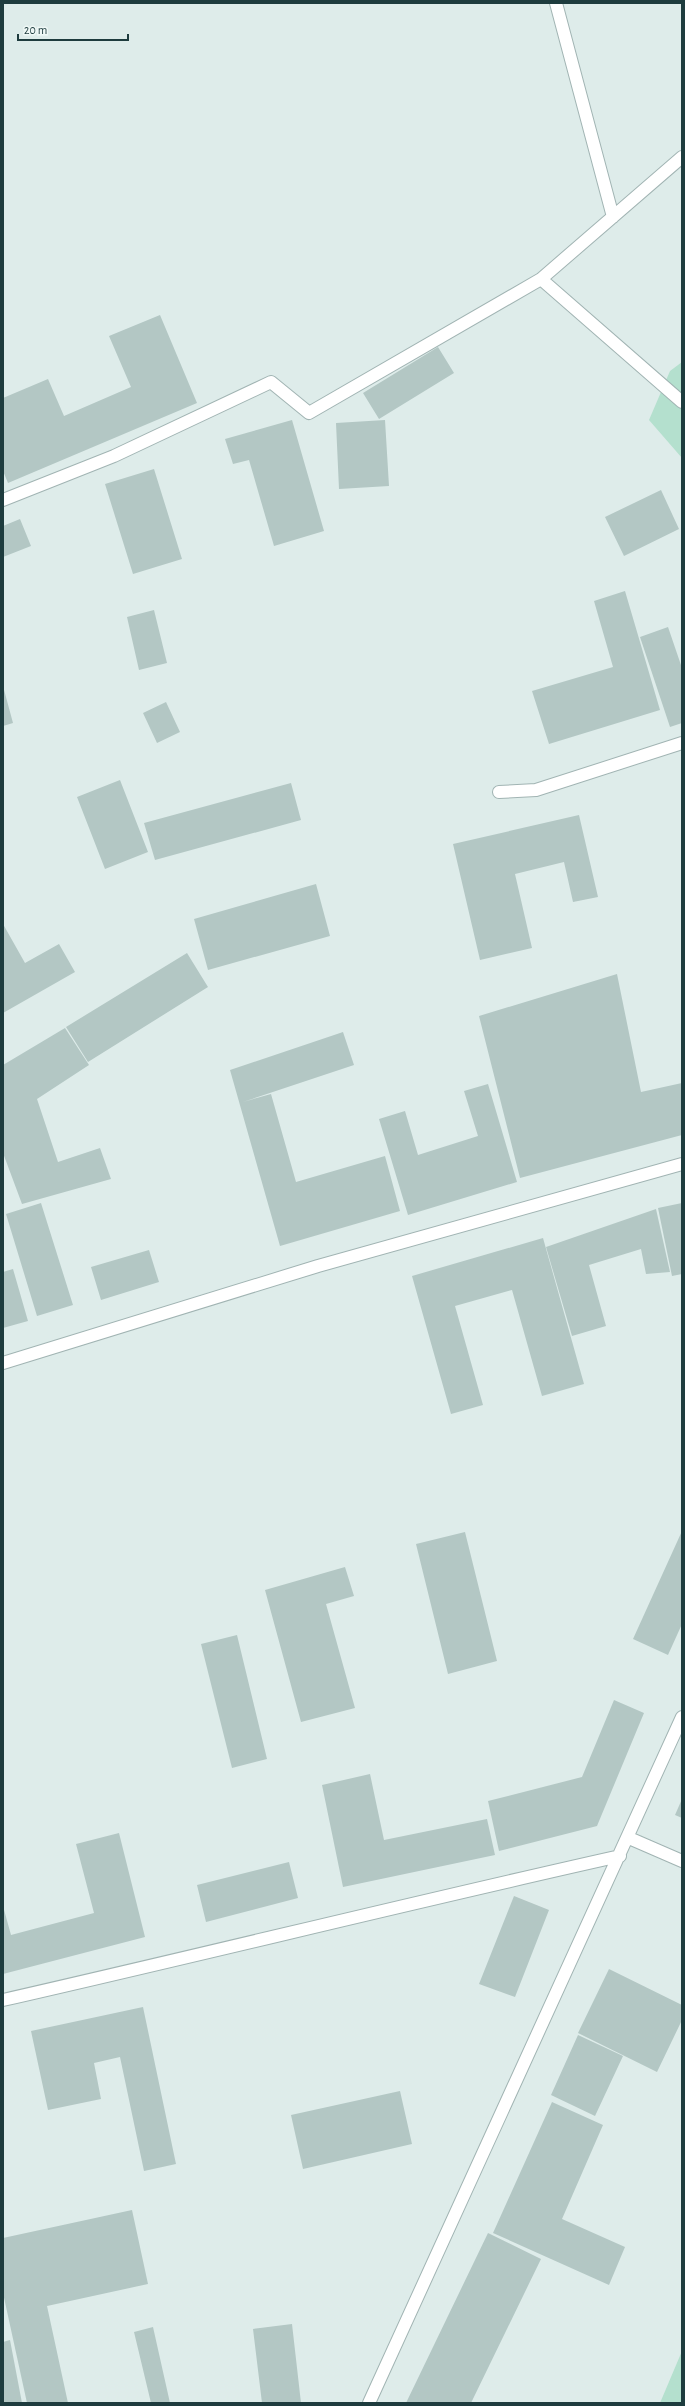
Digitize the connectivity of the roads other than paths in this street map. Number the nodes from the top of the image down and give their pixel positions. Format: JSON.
{"nodes":[{"id":1,"x":556,"y":3,"type":"edge"},
{"id":2,"x":682,"y":157,"type":"edge"},
{"id":3,"x":613,"y":217,"type":"junction"},
{"id":4,"x":541,"y":279,"type":"junction"},
{"id":5,"x":682,"y":402,"type":"edge"},
{"id":6,"x":3,"y":500,"type":"edge"},
{"id":7,"x":682,"y":743,"type":"edge"},
{"id":8,"x":499,"y":792,"type":"dead end"},
{"id":9,"x":682,"y":1164,"type":"edge"},
{"id":10,"x":3,"y":1363,"type":"edge"},
{"id":11,"x":682,"y":1717,"type":"edge"},
{"id":12,"x":629,"y":1838,"type":"junction"},
{"id":13,"x":620,"y":1856,"type":"junction"},
{"id":14,"x":682,"y":1861,"type":"edge"},
{"id":15,"x":3,"y":2000,"type":"edge"},
{"id":16,"x":369,"y":2403,"type":"edge"}],
"edges":[{"from":1,"to":3,"type":"street"},
{"from":2,"to":3,"type":"street"},
{"from":3,"to":4,"type":"street"},
{"from":4,"to":5,"type":"street"},
{"from":4,"to":6,"type":"street"},
{"from":7,"to":8,"type":"street"},
{"from":9,"to":10,"type":"street"},
{"from":11,"to":12,"type":"street"},
{"from":12,"to":13,"type":"street"},
{"from":12,"to":14,"type":"street"},
{"from":13,"to":15,"type":"street"},
{"from":13,"to":16,"type":"street"}]}
